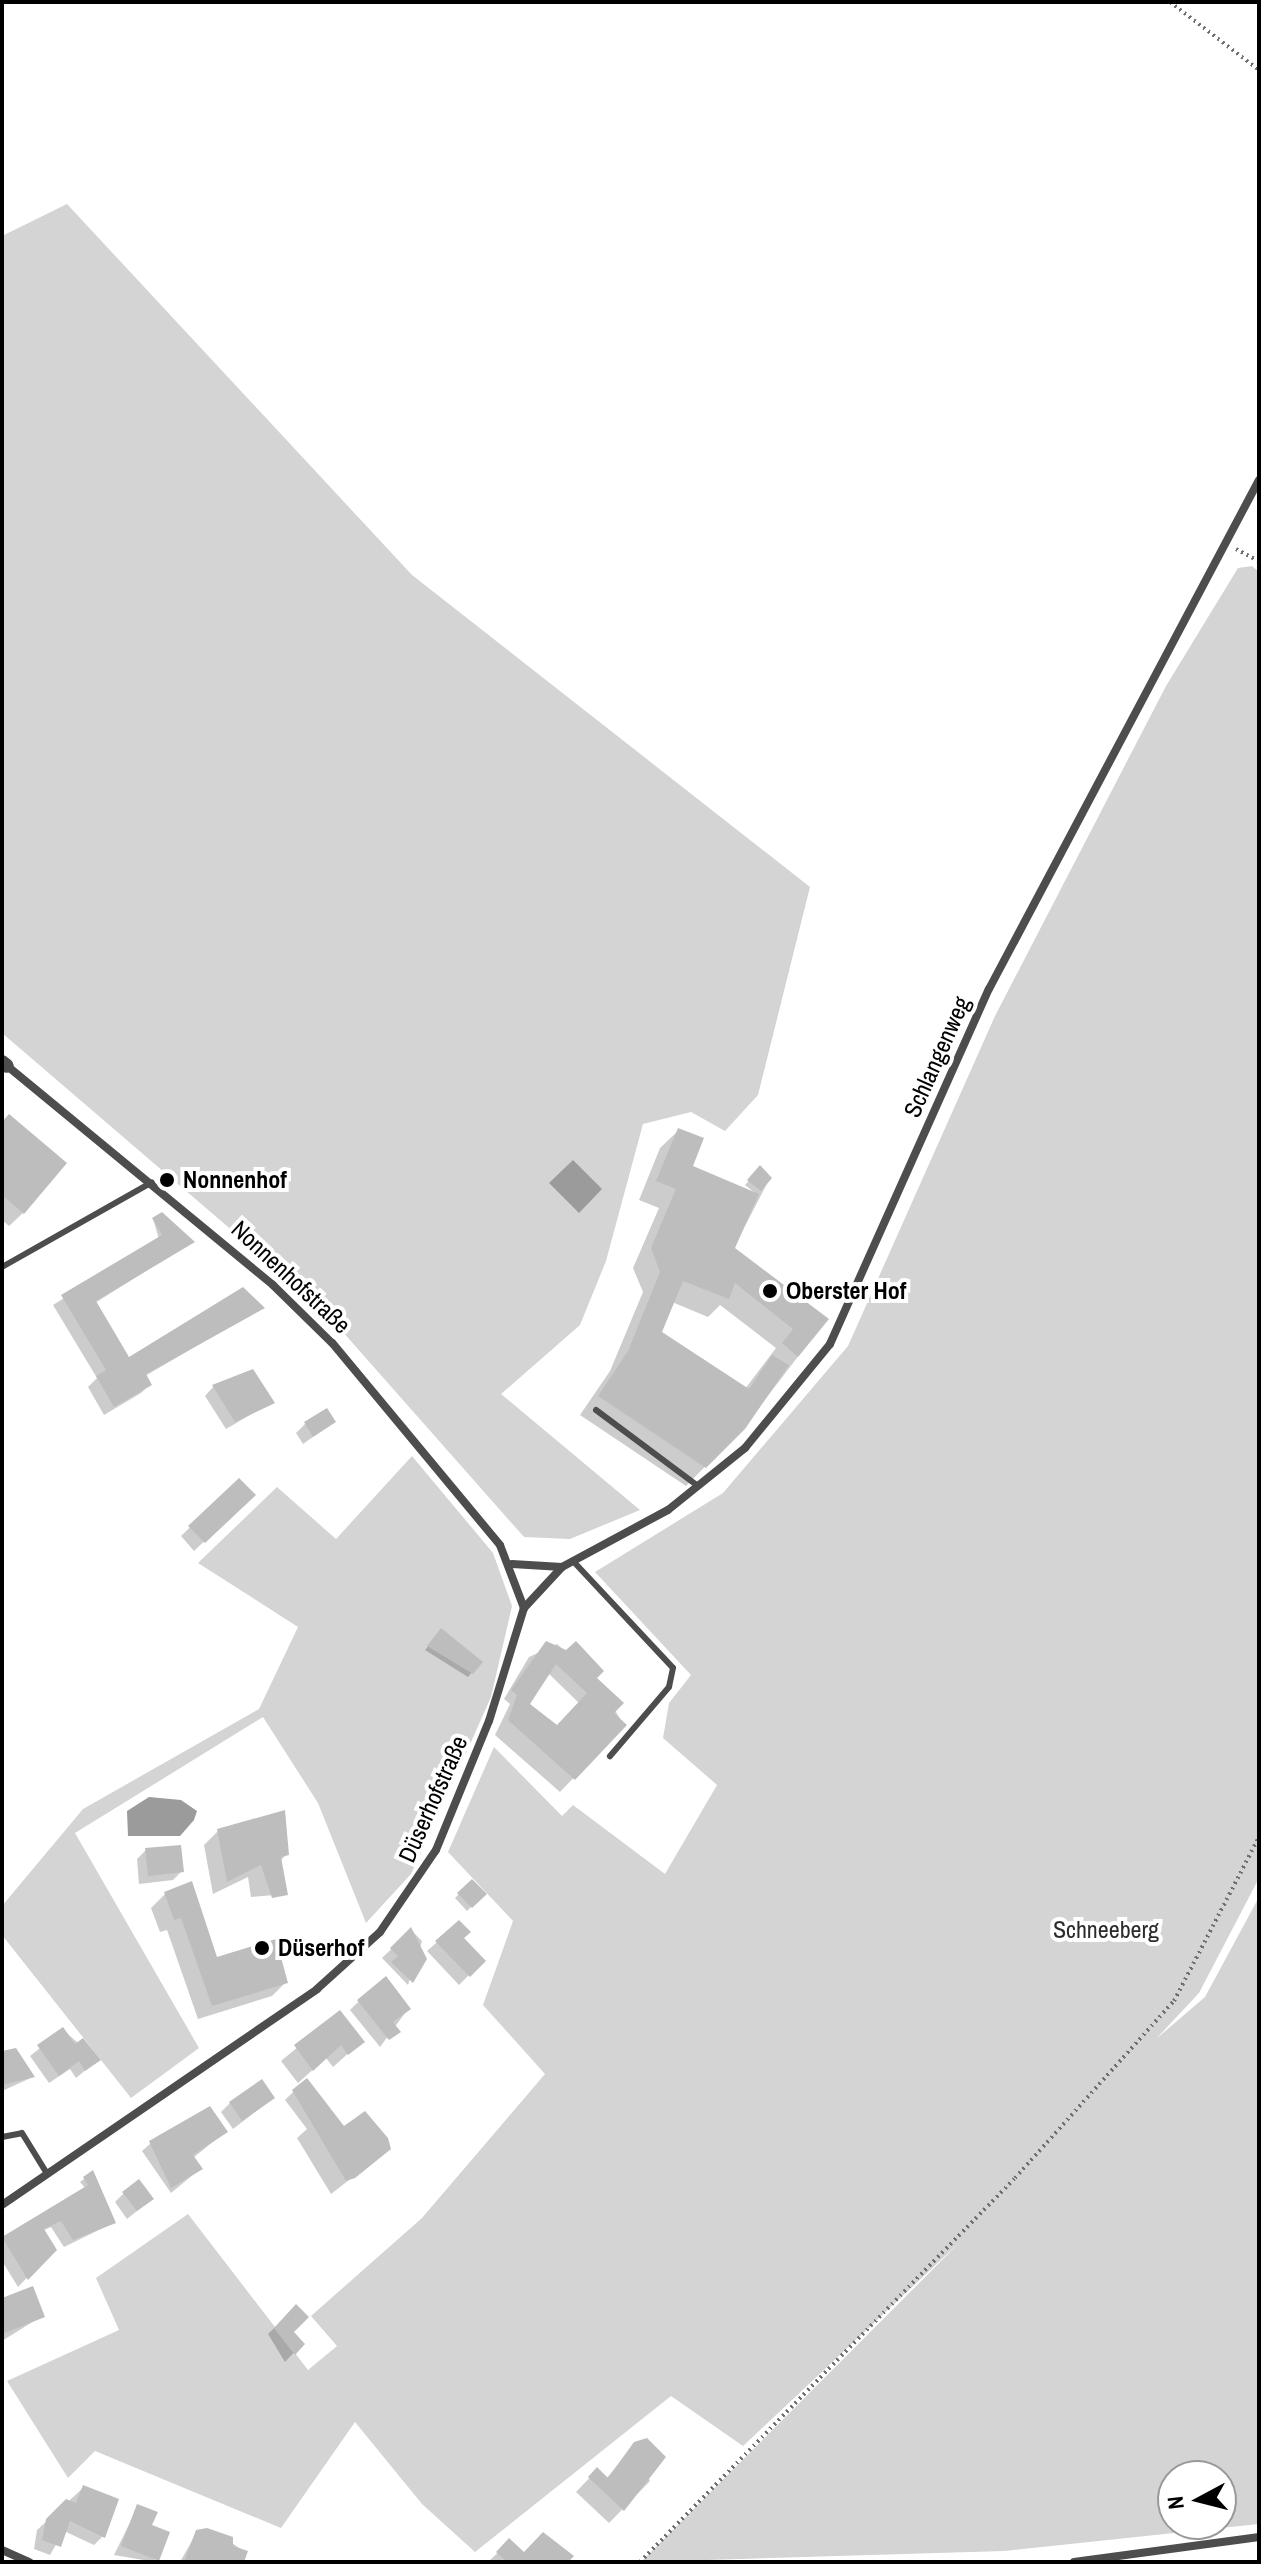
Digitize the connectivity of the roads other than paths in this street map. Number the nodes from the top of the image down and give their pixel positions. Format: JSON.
{"nodes":[{"id":1,"x":1259,"y":480,"type":"edge"},
{"id":2,"x":5,"y":1064,"type":"edge"},
{"id":3,"x":152,"y":1182,"type":"junction"},
{"id":4,"x":2,"y":1267,"type":"edge"},
{"id":5,"x":596,"y":1410,"type":"dead end"},
{"id":6,"x":698,"y":1486,"type":"junction"},
{"id":7,"x":573,"y":1561,"type":"junction"},
{"id":8,"x":512,"y":1564,"type":"junction"},
{"id":9,"x":562,"y":1567,"type":"junction"},
{"id":10,"x":524,"y":1608,"type":"junction"},
{"id":11,"x":610,"y":1756,"type":"dead end"},
{"id":12,"x":2,"y":2137,"type":"edge"},
{"id":13,"x":46,"y":2172,"type":"junction"},
{"id":14,"x":2,"y":2205,"type":"edge"},
{"id":15,"x":1259,"y":2537,"type":"edge"},
{"id":16,"x":2,"y":2550,"type":"edge"},
{"id":17,"x":29,"y":2562,"type":"edge"},
{"id":18,"x":1074,"y":2562,"type":"edge"}],
"edges":[{"from":1,"to":6,"type":"street","name":"Schlangenweg"},
{"from":2,"to":3,"type":"street","name":"Nonnenhofstraße"},
{"from":3,"to":4,"type":"lane"},
{"from":3,"to":8,"type":"street","name":"Nonnenhofstraße"},
{"from":5,"to":6,"type":"lane"},
{"from":6,"to":7,"type":"street","name":"Schlangenweg"},
{"from":7,"to":9,"type":"street","name":"Schlangenweg"},
{"from":7,"to":11,"type":"lane"},
{"from":8,"to":9,"type":"street"},
{"from":8,"to":10,"type":"street","name":"Nonnenhofstraße"},
{"from":9,"to":10,"type":"street","name":"Düserhofstraße"},
{"from":10,"to":13,"type":"street","name":"Düserhofstraße"},
{"from":12,"to":13,"type":"lane"},
{"from":13,"to":14,"type":"street","name":"Düserhofstraße"},
{"from":15,"to":18,"type":"street"},
{"from":16,"to":17,"type":"street"}]}
